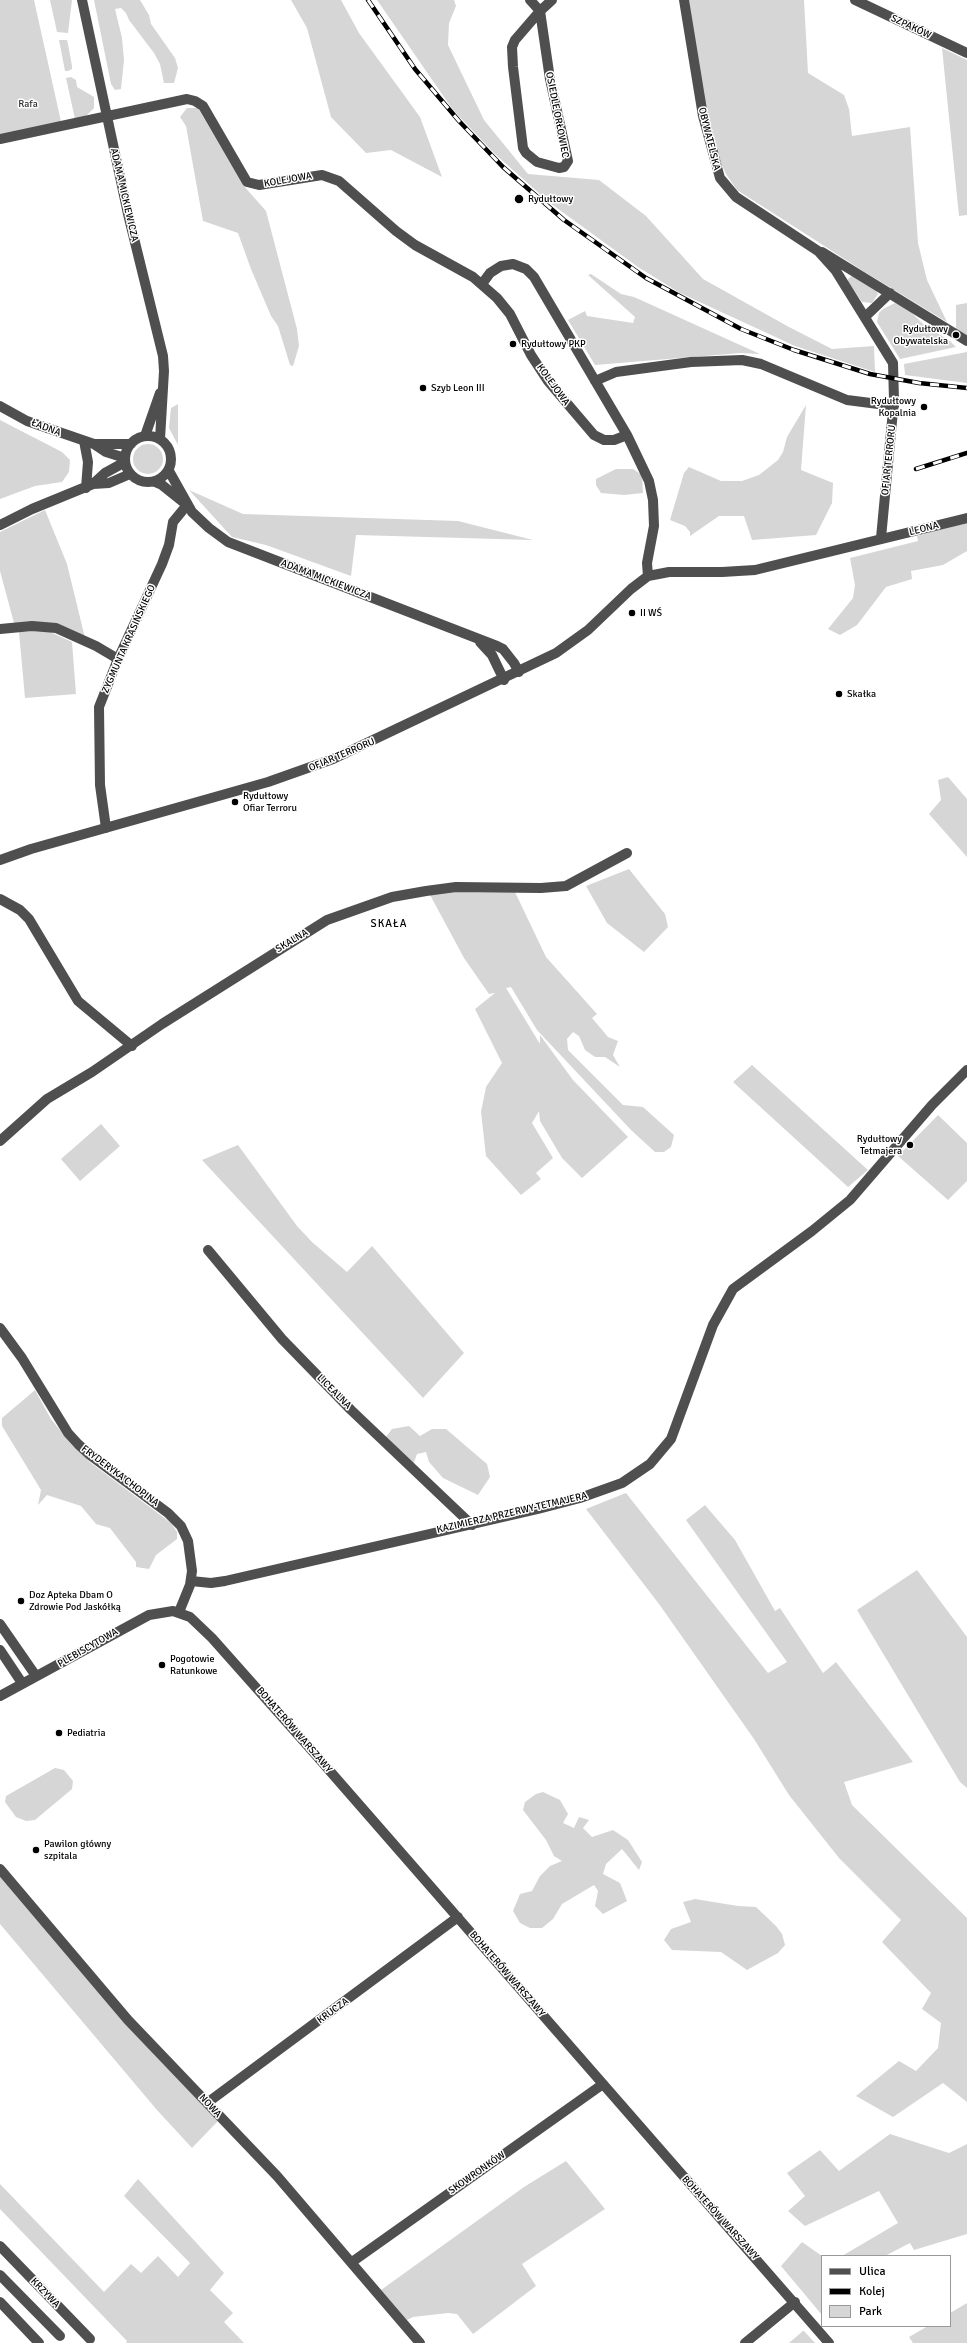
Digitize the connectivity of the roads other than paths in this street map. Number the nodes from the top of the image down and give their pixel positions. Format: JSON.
{"nodes":[{"id":1,"x":82,"y":0,"type":"edge"},
{"id":2,"x":530,"y":0,"type":"edge"},
{"id":3,"x":552,"y":0,"type":"edge"},
{"id":4,"x":684,"y":0,"type":"edge"},
{"id":5,"x":855,"y":0,"type":"edge"},
{"id":6,"x":540,"y":11,"type":"junction"},
{"id":7,"x":967,"y":53,"type":"edge"},
{"id":8,"x":106,"y":116,"type":"junction"},
{"id":9,"x":0,"y":139,"type":"edge"},
{"id":10,"x":818,"y":251,"type":"junction"},
{"id":11,"x":482,"y":284,"type":"junction"},
{"id":12,"x":890,"y":293,"type":"junction"},
{"id":13,"x":866,"y":316,"type":"junction"},
{"id":14,"x":967,"y":341,"type":"edge"},
{"id":15,"x":595,"y":381,"type":"junction"},
{"id":16,"x":162,"y":389,"type":"junction"},
{"id":17,"x":0,"y":406,"type":"edge"},
{"id":18,"x":894,"y":406,"type":"junction"},
{"id":19,"x":627,"y":435,"type":"junction"},
{"id":20,"x":145,"y":436,"type":"junction"},
{"id":21,"x":160,"y":439,"type":"junction"},
{"id":22,"x":89,"y":442,"type":"junction"},
{"id":23,"x":131,"y":444,"type":"junction"},
{"id":24,"x":125,"y":460,"type":"junction"},
{"id":25,"x":169,"y":471,"type":"junction"},
{"id":26,"x":130,"y":474,"type":"junction"},
{"id":27,"x":155,"y":482,"type":"junction"},
{"id":28,"x":89,"y":486,"type":"junction"},
{"id":29,"x":187,"y":505,"type":"junction"},
{"id":30,"x":967,"y":518,"type":"edge"},
{"id":31,"x":0,"y":526,"type":"edge"},
{"id":32,"x":881,"y":538,"type":"junction"},
{"id":33,"x":648,"y":576,"type":"junction"},
{"id":34,"x":0,"y":630,"type":"edge"},
{"id":35,"x":476,"y":638,"type":"junction"},
{"id":36,"x":118,"y":659,"type":"junction"},
{"id":37,"x":519,"y":672,"type":"junction"},
{"id":38,"x":504,"y":680,"type":"junction"},
{"id":39,"x":106,"y":828,"type":"junction"},
{"id":40,"x":627,"y":853,"type":"dead end"},
{"id":41,"x":0,"y":860,"type":"edge"},
{"id":42,"x":0,"y":900,"type":"edge"},
{"id":43,"x":132,"y":1046,"type":"junction"},
{"id":44,"x":967,"y":1070,"type":"edge"},
{"id":45,"x":0,"y":1141,"type":"edge"},
{"id":46,"x":208,"y":1250,"type":"dead end"},
{"id":47,"x":0,"y":1328,"type":"edge"},
{"id":48,"x":472,"y":1525,"type":"junction"},
{"id":49,"x":191,"y":1581,"type":"junction"},
{"id":50,"x":178,"y":1612,"type":"junction"},
{"id":51,"x":0,"y":1624,"type":"edge"},
{"id":52,"x":0,"y":1650,"type":"edge"},
{"id":53,"x":36,"y":1676,"type":"junction"},
{"id":54,"x":22,"y":1683,"type":"junction"},
{"id":55,"x":0,"y":1696,"type":"edge"},
{"id":56,"x":0,"y":1869,"type":"edge"},
{"id":57,"x":458,"y":1917,"type":"junction"},
{"id":58,"x":603,"y":2084,"type":"junction"},
{"id":59,"x":207,"y":2103,"type":"junction"},
{"id":60,"x":0,"y":2246,"type":"edge"},
{"id":61,"x":352,"y":2262,"type":"junction"},
{"id":62,"x":0,"y":2275,"type":"edge"},
{"id":63,"x":0,"y":2302,"type":"edge"},
{"id":64,"x":795,"y":2302,"type":"junction"},
{"id":65,"x":60,"y":2336,"type":"dead end"},
{"id":66,"x":90,"y":2339,"type":"dead end"},
{"id":67,"x":39,"y":2343,"type":"edge"},
{"id":68,"x":420,"y":2343,"type":"edge"},
{"id":69,"x":745,"y":2343,"type":"edge"},
{"id":70,"x":830,"y":2343,"type":"edge"}],
"edges":[{"from":1,"to":8,"type":"street","name":"ADAMA MICKIEWICZA"},
{"from":2,"to":6,"type":"street"},
{"from":3,"to":6,"type":"street","name":"OSIEDLE ORŁOWIEC"},
{"from":4,"to":10,"type":"street","name":"OBYWATELSKA"},
{"from":5,"to":7,"type":"street","name":"SZPAKÓW"},
{"from":6,"to":6,"type":"street","name":"OSIEDLE ORŁOWIEC"},
{"from":8,"to":9,"type":"street","name":"KOLEJOWA"},
{"from":8,"to":11,"type":"street","name":"KOLEJOWA"},
{"from":8,"to":16,"type":"street","name":"ADAMA MICKIEWICZA"},
{"from":10,"to":12,"type":"street","name":"OBYWATELSKA"},
{"from":10,"to":13,"type":"street","name":"OBYWATELSKA"},
{"from":11,"to":15,"type":"street"},
{"from":11,"to":19,"type":"street","name":"KOLEJOWA"},
{"from":12,"to":13,"type":"street"},
{"from":12,"to":14,"type":"street","name":"OBYWATELSKA"},
{"from":13,"to":18,"type":"street","name":"OBYWATELSKA"},
{"from":15,"to":18,"type":"street"},
{"from":15,"to":19,"type":"street"},
{"from":16,"to":20,"type":"street","name":"ADAMA MICKIEWICZA"},
{"from":16,"to":21,"type":"street","name":"ADAMA MICKIEWICZA"},
{"from":17,"to":22,"type":"street","name":"ŁADNA"},
{"from":18,"to":32,"type":"street","name":"OFIAR TERRORU"},
{"from":19,"to":33,"type":"street"},
{"from":20,"to":21,"type":"street"},
{"from":20,"to":23,"type":"street"},
{"from":21,"to":25,"type":"street"},
{"from":22,"to":23,"type":"street","name":"ŁADNA"},
{"from":22,"to":24,"type":"street","name":"ŁADNA"},
{"from":22,"to":28,"type":"street"},
{"from":23,"to":24,"type":"street"},
{"from":24,"to":26,"type":"street"},
{"from":24,"to":28,"type":"street"},
{"from":25,"to":27,"type":"street"},
{"from":25,"to":29,"type":"street","name":"ADAMA MICKIEWICZA"},
{"from":26,"to":27,"type":"street"},
{"from":26,"to":28,"type":"street"},
{"from":27,"to":29,"type":"street","name":"ADAMA MICKIEWICZA"},
{"from":28,"to":31,"type":"street"},
{"from":29,"to":35,"type":"street","name":"ADAMA MICKIEWICZA"},
{"from":29,"to":36,"type":"street","name":"ZYGMUNTA KRASIŃSKIEGO"},
{"from":30,"to":32,"type":"street","name":"LEONA"},
{"from":32,"to":33,"type":"street","name":"OFIAR TERRORU"},
{"from":33,"to":37,"type":"street","name":"OFIAR TERRORU"},
{"from":34,"to":36,"type":"street"},
{"from":35,"to":37,"type":"street","name":"ADAMA MICKIEWICZA"},
{"from":35,"to":38,"type":"street","name":"ADAMA MICKIEWICZA"},
{"from":36,"to":39,"type":"street","name":"ZYGMUNTA KRASIŃSKIEGO"},
{"from":37,"to":38,"type":"street","name":"OFIAR TERRORU"},
{"from":38,"to":39,"type":"street","name":"OFIAR TERRORU"},
{"from":39,"to":41,"type":"street","name":"OFIAR TERRORU"},
{"from":40,"to":43,"type":"street","name":"SKALNA"},
{"from":42,"to":43,"type":"street"},
{"from":43,"to":45,"type":"street","name":"SKALNA"},
{"from":44,"to":48,"type":"street","name":"KAZIMIERZA PRZERWY-TETMAJERA"},
{"from":46,"to":48,"type":"street","name":"LICEALNA"},
{"from":47,"to":49,"type":"street","name":"FRYDERYKA CHOPINA"},
{"from":48,"to":49,"type":"street","name":"KAZIMIERZA PRZERWY-TETMAJERA"},
{"from":49,"to":50,"type":"street","name":"FRYDERYKA CHOPINA"},
{"from":50,"to":53,"type":"street","name":"PLEBISCYTOWA"},
{"from":50,"to":57,"type":"street","name":"BOHATERÓW WARSZAWY"},
{"from":51,"to":53,"type":"street"},
{"from":52,"to":54,"type":"street"},
{"from":53,"to":54,"type":"street","name":"PLEBISCYTOWA"},
{"from":54,"to":55,"type":"street","name":"PLEBISCYTOWA"},
{"from":56,"to":59,"type":"street","name":"NOWA"},
{"from":57,"to":58,"type":"street","name":"BOHATERÓW WARSZAWY"},
{"from":57,"to":59,"type":"street","name":"KRUCZA"},
{"from":58,"to":61,"type":"street","name":"SKOWRONKÓW"},
{"from":58,"to":64,"type":"street","name":"BOHATERÓW WARSZAWY"},
{"from":59,"to":61,"type":"street","name":"NOWA"},
{"from":60,"to":66,"type":"street","name":"KRZYWA"},
{"from":61,"to":68,"type":"street","name":"NOWA"},
{"from":62,"to":65,"type":"street"},
{"from":63,"to":67,"type":"street"},
{"from":64,"to":69,"type":"street"},
{"from":64,"to":70,"type":"street","name":"BOHATERÓW WARSZAWY"}]}
